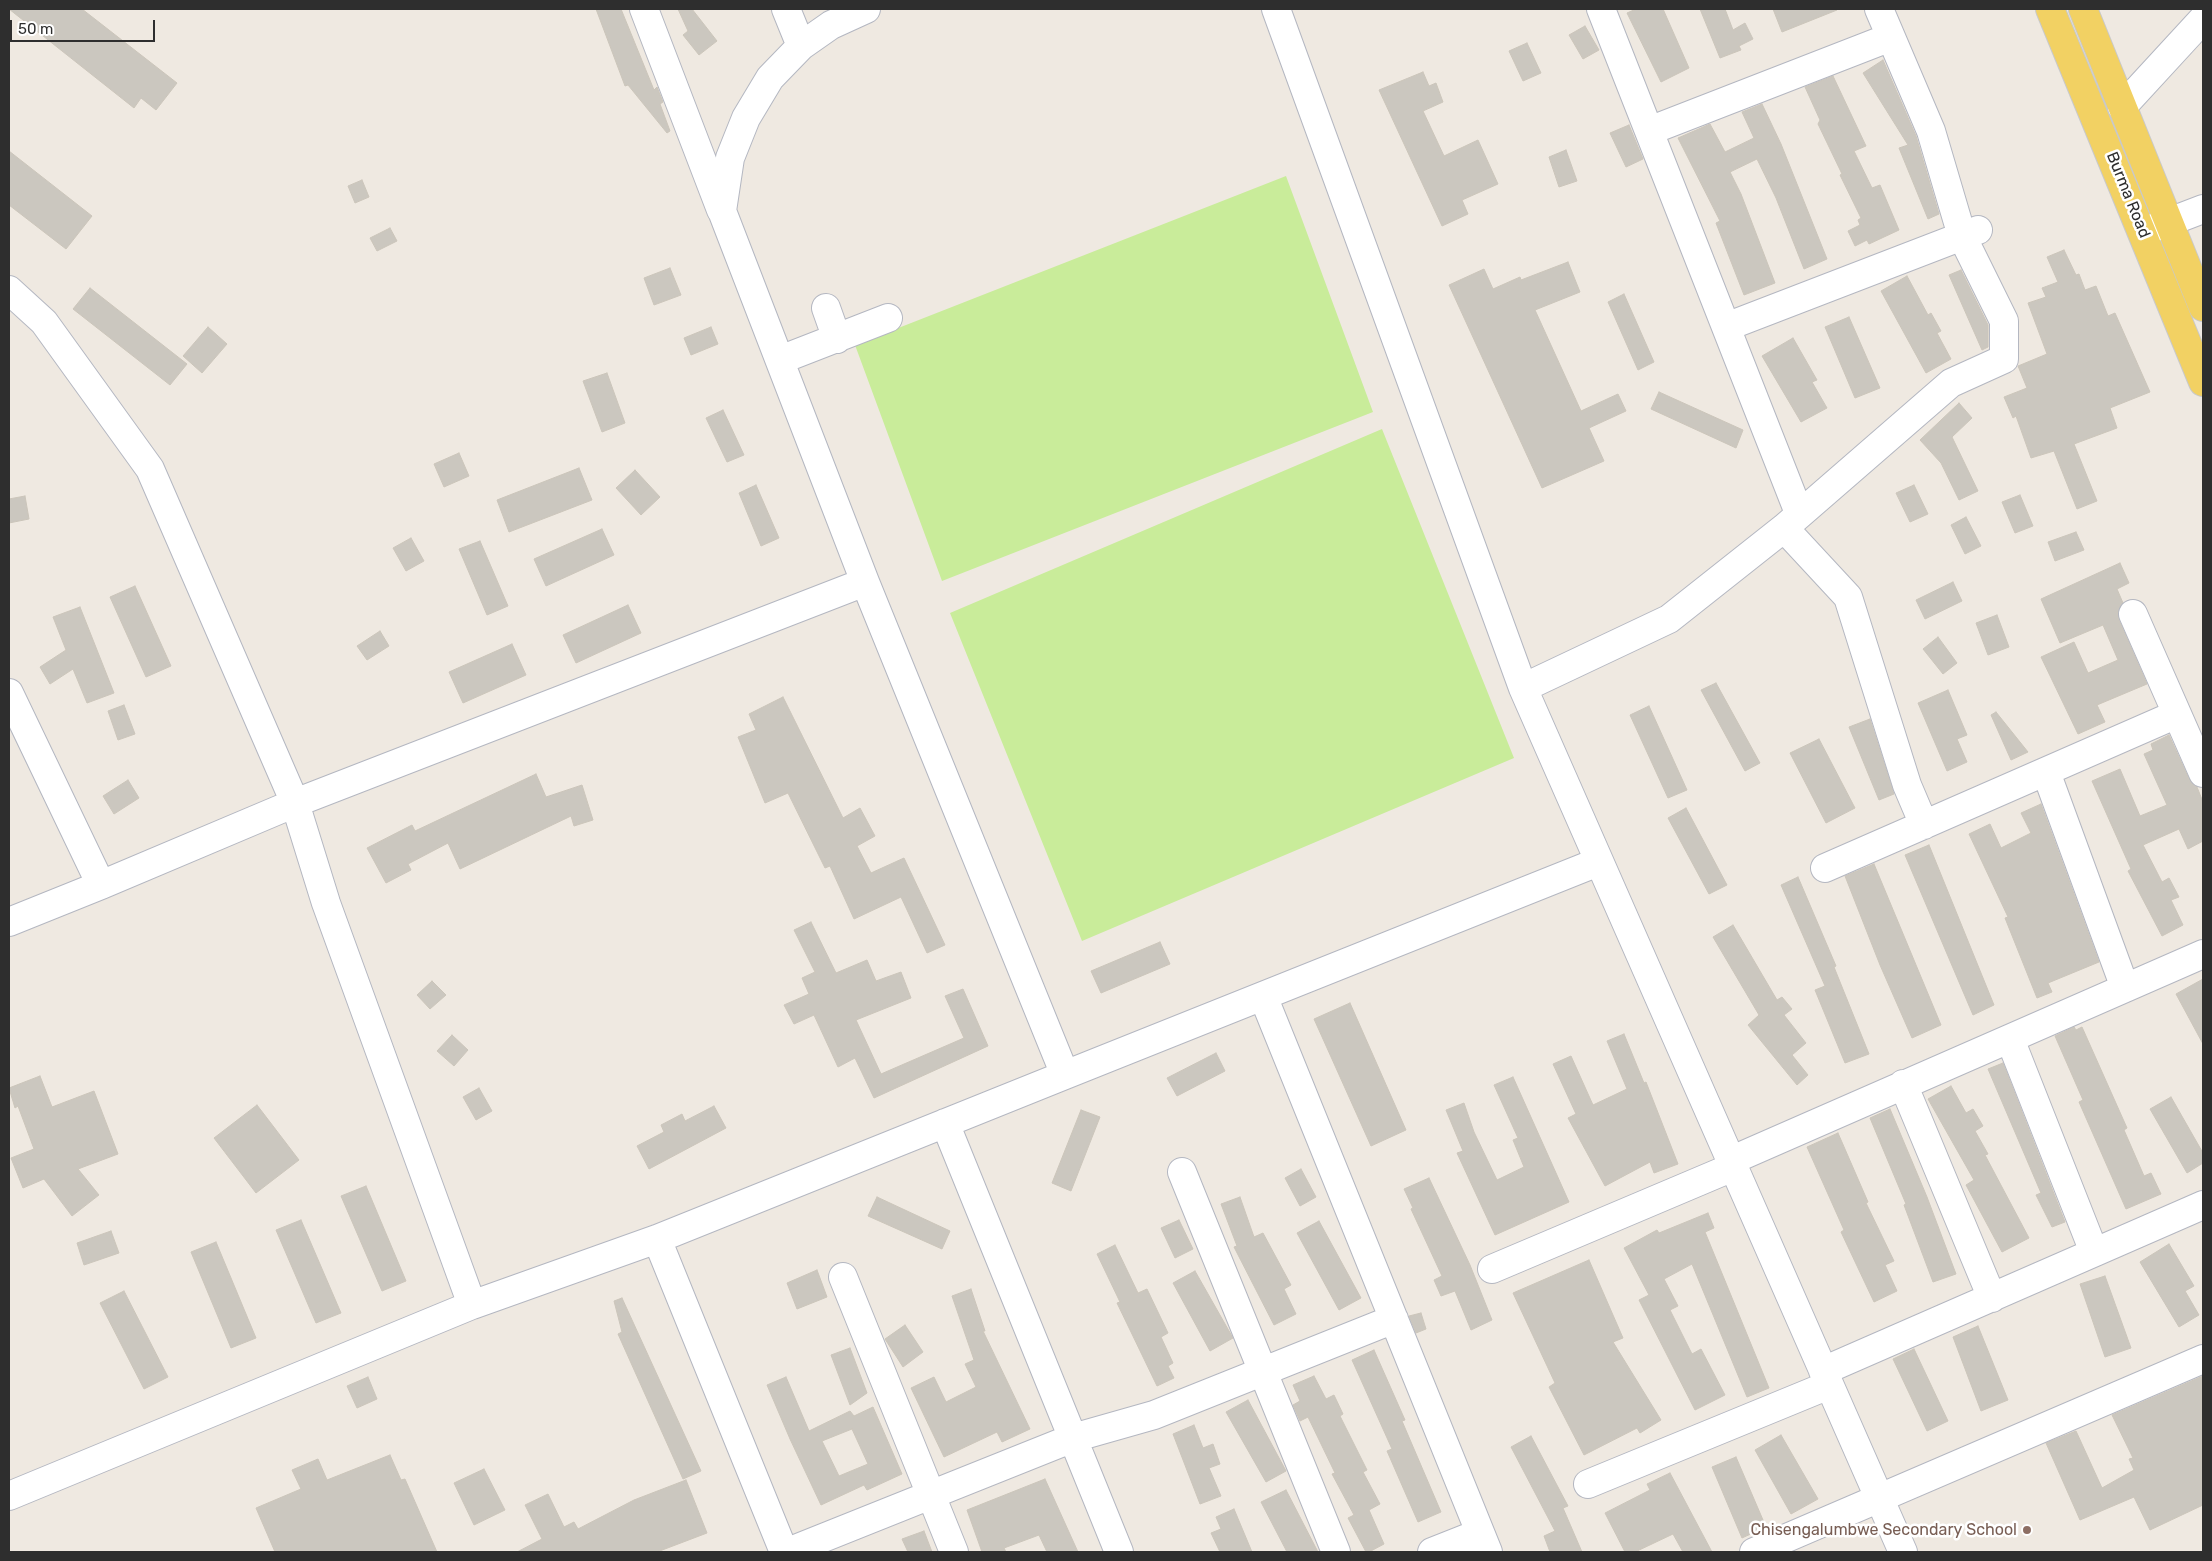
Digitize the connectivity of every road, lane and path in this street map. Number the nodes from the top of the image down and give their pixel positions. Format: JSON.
{"nodes":[{"id":1,"x":644,"y":9,"type":"edge"},
{"id":2,"x":786,"y":9,"type":"edge"},
{"id":3,"x":866,"y":9,"type":"edge"},
{"id":4,"x":1276,"y":9,"type":"edge"},
{"id":5,"x":1601,"y":9,"type":"edge"},
{"id":6,"x":1879,"y":9,"type":"edge"},
{"id":7,"x":2050,"y":9,"type":"edge"},
{"id":8,"x":2083,"y":9,"type":"edge"},
{"id":9,"x":2203,"y":19,"type":"edge"},
{"id":10,"x":1890,"y":37,"type":"junction"},
{"id":11,"x":802,"y":46,"type":"junction"},
{"id":12,"x":2122,"y":107,"type":"junction"},
{"id":13,"x":1649,"y":130,"type":"junction"},
{"id":14,"x":2203,"y":209,"type":"edge"},
{"id":15,"x":722,"y":211,"type":"junction"},
{"id":16,"x":2169,"y":222,"type":"junction"},
{"id":17,"x":2143,"y":232,"type":"junction"},
{"id":18,"x":1970,"y":233,"type":"junction"},
{"id":19,"x":9,"y":290,"type":"edge"},
{"id":20,"x":2203,"y":307,"type":"edge"},
{"id":21,"x":826,"y":308,"type":"dead end"},
{"id":22,"x":888,"y":318,"type":"dead end"},
{"id":23,"x":1726,"y":327,"type":"junction"},
{"id":24,"x":837,"y":338,"type":"junction"},
{"id":25,"x":780,"y":360,"type":"junction"},
{"id":26,"x":2203,"y":382,"type":"edge"},
{"id":27,"x":1791,"y":521,"type":"junction"},
{"id":28,"x":865,"y":582,"type":"junction"},
{"id":29,"x":2133,"y":614,"type":"dead end"},
{"id":30,"x":1523,"y":688,"type":"junction"},
{"id":31,"x":9,"y":692,"type":"edge"},
{"id":32,"x":2177,"y":714,"type":"junction"},
{"id":33,"x":2046,"y":772,"type":"junction"},
{"id":34,"x":2203,"y":773,"type":"edge"},
{"id":35,"x":294,"y":802,"type":"junction"},
{"id":36,"x":1924,"y":825,"type":"junction"},
{"id":37,"x":1598,"y":862,"type":"junction"},
{"id":38,"x":1825,"y":868,"type":"dead end"},
{"id":39,"x":101,"y":885,"type":"junction"},
{"id":40,"x":9,"y":922,"type":"edge"},
{"id":41,"x":2203,"y":954,"type":"edge"},
{"id":42,"x":2125,"y":988,"type":"junction"},
{"id":43,"x":1263,"y":996,"type":"junction"},
{"id":44,"x":2010,"y":1039,"type":"junction"},
{"id":45,"x":1065,"y":1075,"type":"junction"},
{"id":46,"x":1903,"y":1084,"type":"junction"},
{"id":47,"x":945,"y":1123,"type":"junction"},
{"id":48,"x":1731,"y":1164,"type":"junction"},
{"id":49,"x":1182,"y":1172,"type":"dead end"},
{"id":50,"x":2203,"y":1204,"type":"edge"},
{"id":51,"x":656,"y":1239,"type":"junction"},
{"id":52,"x":2094,"y":1252,"type":"junction"},
{"id":53,"x":1492,"y":1269,"type":"dead end"},
{"id":54,"x":843,"y":1277,"type":"dead end"},
{"id":55,"x":1992,"y":1298,"type":"junction"},
{"id":56,"x":472,"y":1305,"type":"junction"},
{"id":57,"x":1394,"y":1319,"type":"junction"},
{"id":58,"x":2203,"y":1360,"type":"edge"},
{"id":59,"x":1263,"y":1371,"type":"junction"},
{"id":60,"x":1826,"y":1378,"type":"junction"},
{"id":61,"x":1073,"y":1438,"type":"junction"},
{"id":62,"x":1588,"y":1484,"type":"dead end"},
{"id":63,"x":931,"y":1495,"type":"junction"},
{"id":64,"x":9,"y":1496,"type":"edge"},
{"id":65,"x":1879,"y":1500,"type":"junction"},
{"id":66,"x":1484,"y":1543,"type":"edge"},
{"id":67,"x":784,"y":1552,"type":"edge"},
{"id":68,"x":788,"y":1552,"type":"edge"},
{"id":69,"x":954,"y":1552,"type":"edge"},
{"id":70,"x":1119,"y":1552,"type":"edge"},
{"id":71,"x":1336,"y":1552,"type":"edge"},
{"id":72,"x":1432,"y":1552,"type":"edge"},
{"id":73,"x":1754,"y":1552,"type":"edge"},
{"id":74,"x":1902,"y":1552,"type":"edge"}],
"edges":[{"from":1,"to":15,"type":"street"},
{"from":2,"to":11,"type":"street"},
{"from":3,"to":11,"type":"street"},
{"from":4,"to":30,"type":"street"},
{"from":5,"to":13,"type":"street"},
{"from":6,"to":10,"type":"street"},
{"from":7,"to":17,"type":"main road","name":"Burma Road"},
{"from":8,"to":12,"type":"main road","name":"Burma Road"},
{"from":9,"to":12,"type":"street"},
{"from":10,"to":13,"type":"street"},
{"from":10,"to":18,"type":"street"},
{"from":11,"to":15,"type":"street"},
{"from":12,"to":16,"type":"main road","name":"Burma Road"},
{"from":13,"to":23,"type":"street"},
{"from":14,"to":16,"type":"street"},
{"from":15,"to":25,"type":"street"},
{"from":16,"to":17,"type":"street"},
{"from":16,"to":20,"type":"main road","name":"Burma Road"},
{"from":17,"to":26,"type":"main road","name":"Burma Road"},
{"from":18,"to":23,"type":"street"},
{"from":18,"to":27,"type":"street"},
{"from":19,"to":35,"type":"street"},
{"from":21,"to":24,"type":"street"},
{"from":22,"to":24,"type":"street"},
{"from":23,"to":27,"type":"street"},
{"from":24,"to":25,"type":"street"},
{"from":25,"to":28,"type":"street"},
{"from":27,"to":30,"type":"street"},
{"from":27,"to":36,"type":"street"},
{"from":28,"to":35,"type":"street"},
{"from":28,"to":45,"type":"street"},
{"from":29,"to":32,"type":"street"},
{"from":30,"to":37,"type":"street"},
{"from":31,"to":39,"type":"street"},
{"from":32,"to":33,"type":"street"},
{"from":32,"to":34,"type":"street"},
{"from":33,"to":36,"type":"street"},
{"from":33,"to":42,"type":"street"},
{"from":35,"to":39,"type":"street"},
{"from":35,"to":56,"type":"street"},
{"from":36,"to":38,"type":"street"},
{"from":37,"to":43,"type":"street"},
{"from":37,"to":48,"type":"street"},
{"from":39,"to":40,"type":"street"},
{"from":41,"to":42,"type":"street"},
{"from":42,"to":44,"type":"street"},
{"from":43,"to":45,"type":"street"},
{"from":43,"to":57,"type":"street"},
{"from":44,"to":46,"type":"street"},
{"from":44,"to":52,"type":"street"},
{"from":45,"to":47,"type":"street"},
{"from":46,"to":48,"type":"street"},
{"from":46,"to":55,"type":"street"},
{"from":47,"to":51,"type":"street"},
{"from":47,"to":61,"type":"street"},
{"from":48,"to":53,"type":"street"},
{"from":48,"to":60,"type":"street"},
{"from":49,"to":59,"type":"street"},
{"from":50,"to":52,"type":"street"},
{"from":51,"to":56,"type":"street"},
{"from":51,"to":67,"type":"street"},
{"from":52,"to":55,"type":"street"},
{"from":54,"to":63,"type":"street"},
{"from":55,"to":60,"type":"street"},
{"from":56,"to":64,"type":"street"},
{"from":57,"to":59,"type":"street"},
{"from":57,"to":66,"type":"street"},
{"from":58,"to":65,"type":"street"},
{"from":59,"to":61,"type":"street"},
{"from":59,"to":71,"type":"street"},
{"from":60,"to":62,"type":"street"},
{"from":60,"to":65,"type":"street"},
{"from":61,"to":63,"type":"street"},
{"from":61,"to":70,"type":"street"},
{"from":63,"to":68,"type":"street"},
{"from":63,"to":69,"type":"street"},
{"from":65,"to":73,"type":"street"},
{"from":65,"to":74,"type":"street"},
{"from":66,"to":72,"type":"street"}]}
